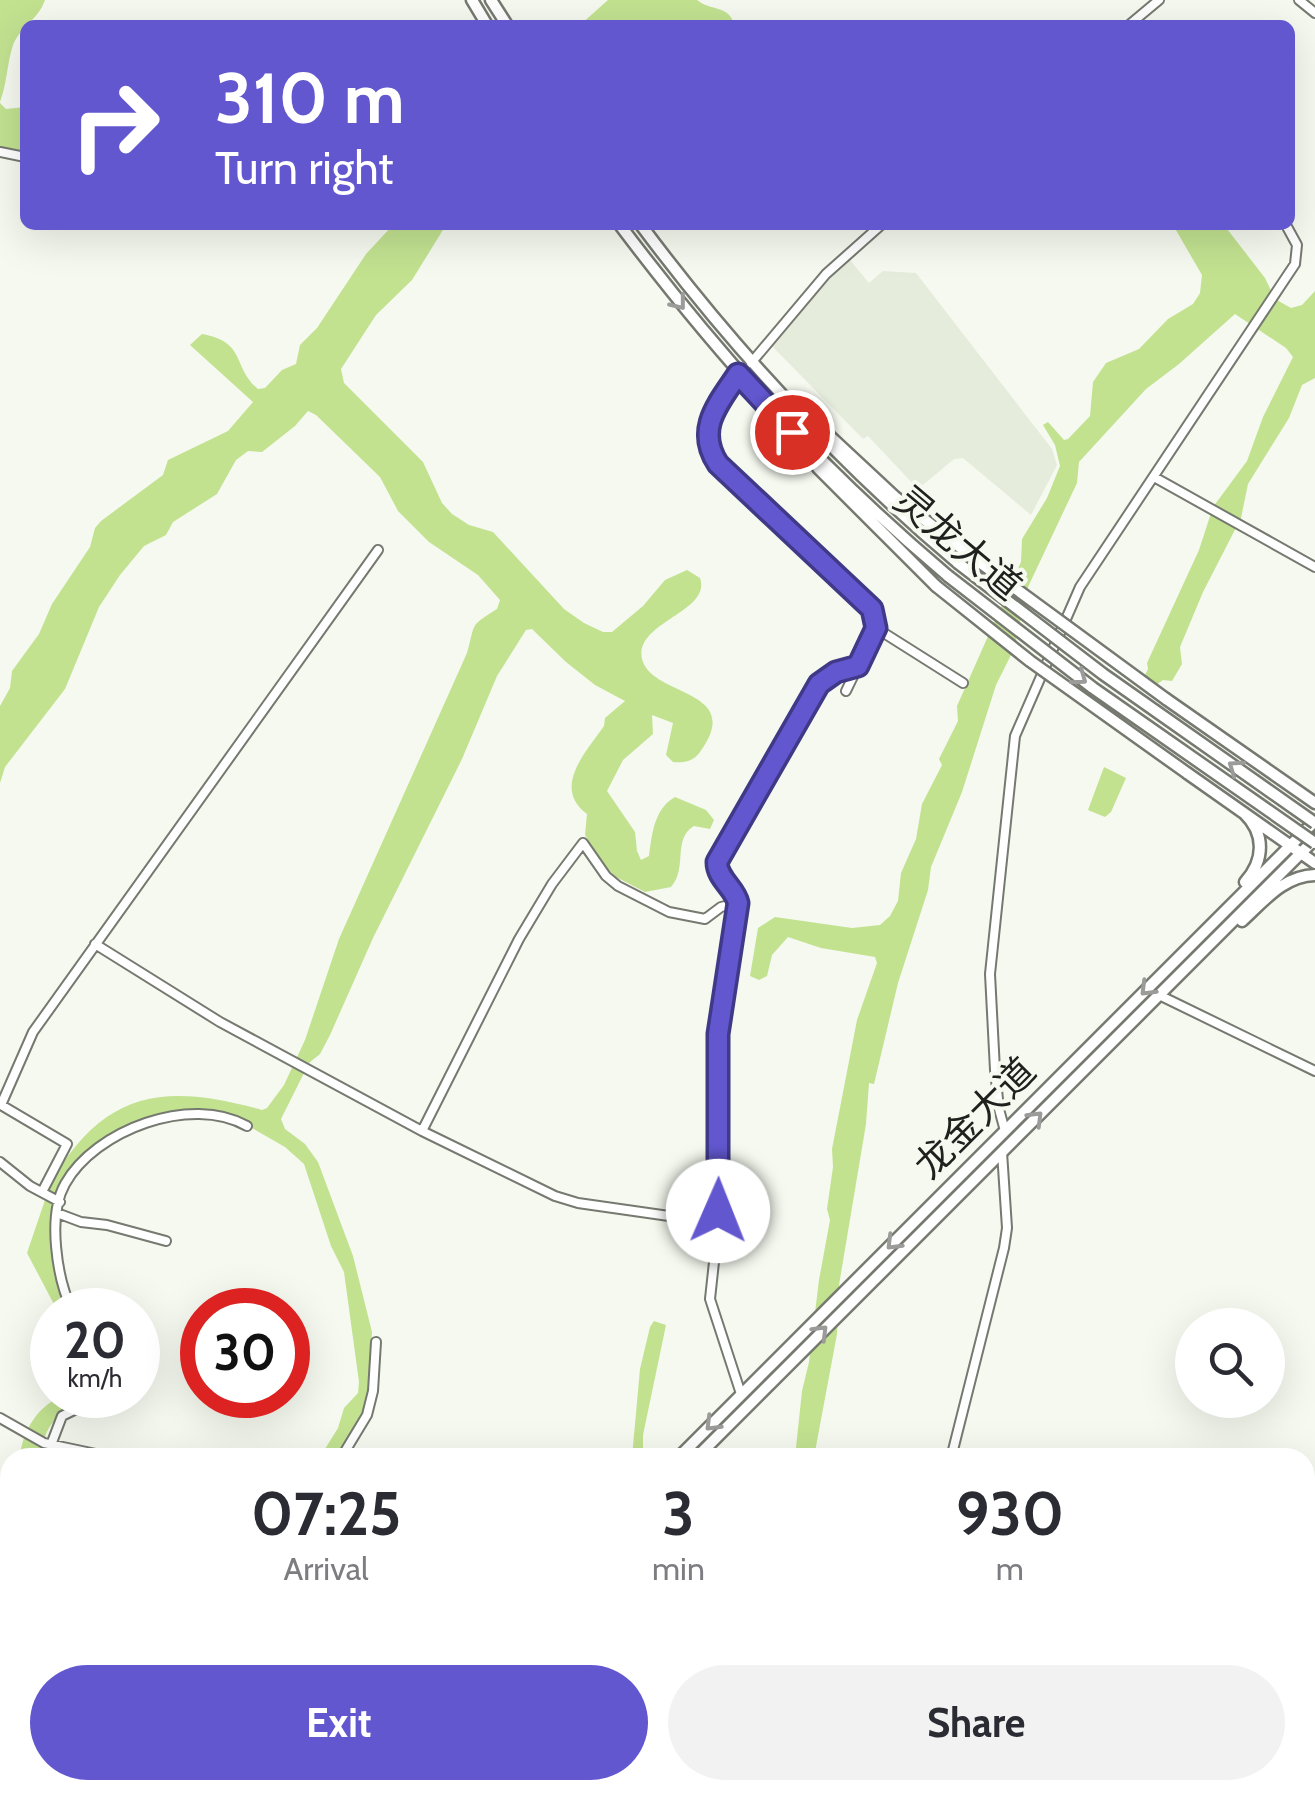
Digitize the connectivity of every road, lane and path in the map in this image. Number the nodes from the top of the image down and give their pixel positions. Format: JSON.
{"nodes":[{"id":1,"x":1159,"y":0,"type":"edge"},
{"id":2,"x":1299,"y":0,"type":"edge"},
{"id":3,"x":1315,"y":13,"type":"edge"},
{"id":4,"x":1137,"y":20,"type":"edge"},
{"id":5,"x":624,"y":230,"type":"edge"},
{"id":6,"x":645,"y":230,"type":"edge"},
{"id":7,"x":875,"y":230,"type":"edge"},
{"id":8,"x":1289,"y":230,"type":"edge"},
{"id":9,"x":750,"y":364,"type":"junction"},
{"id":10,"x":738,"y":374,"type":"junction"},
{"id":11,"x":756,"y":394,"type":"junction"},
{"id":12,"x":780,"y":395,"type":"junction"},
{"id":13,"x":1154,"y":477,"type":"junction"},
{"id":14,"x":378,"y":550,"type":"dead end"},
{"id":15,"x":1315,"y":567,"type":"edge"},
{"id":16,"x":876,"y":628,"type":"junction"},
{"id":17,"x":858,"y":666,"type":"junction"},
{"id":18,"x":962,"y":683,"type":"dead end"},
{"id":19,"x":846,"y":691,"type":"dead end"},
{"id":20,"x":1279,"y":777,"type":"junction"},
{"id":21,"x":1315,"y":788,"type":"edge"},
{"id":22,"x":1315,"y":803,"type":"edge"},
{"id":23,"x":1244,"y":813,"type":"junction"},
{"id":24,"x":1315,"y":822,"type":"edge"},
{"id":25,"x":1315,"y":841,"type":"edge"},
{"id":26,"x":1295,"y":849,"type":"junction"},
{"id":27,"x":1315,"y":863,"type":"edge"},
{"id":28,"x":1315,"y":875,"type":"edge"},
{"id":29,"x":738,"y":903,"type":"junction"},
{"id":30,"x":95,"y":944,"type":"junction"},
{"id":31,"x":1189,"y":947,"type":"junction"},
{"id":32,"x":1201,"y":952,"type":"junction"},
{"id":33,"x":1159,"y":995,"type":"junction"},
{"id":34,"x":1315,"y":1071,"type":"edge"},
{"id":35,"x":247,"y":1126,"type":"dead end"},
{"id":36,"x":422,"y":1131,"type":"junction"},
{"id":37,"x":1005,"y":1131,"type":"junction"},
{"id":38,"x":1002,"y":1152,"type":"junction"},
{"id":39,"x":0,"y":1162,"type":"edge"},
{"id":40,"x":42,"y":1192,"type":"junction"},
{"id":41,"x":60,"y":1202,"type":"junction"},
{"id":42,"x":57,"y":1213,"type":"junction"},
{"id":43,"x":718,"y":1222,"type":"junction"},
{"id":44,"x":166,"y":1241,"type":"dead end"},
{"id":45,"x":65,"y":1288,"type":"edge"},
{"id":46,"x":376,"y":1342,"type":"dead end"},
{"id":47,"x":741,"y":1394,"type":"junction"},
{"id":48,"x":0,"y":1418,"type":"edge"},
{"id":49,"x":61,"y":1418,"type":"edge"},
{"id":50,"x":46,"y":1444,"type":"junction"},
{"id":51,"x":46,"y":1448,"type":"edge"},
{"id":52,"x":66,"y":1448,"type":"edge"},
{"id":53,"x":346,"y":1448,"type":"edge"},
{"id":54,"x":688,"y":1448,"type":"edge"},
{"id":55,"x":706,"y":1448,"type":"edge"},
{"id":56,"x":954,"y":1448,"type":"edge"}],
"edges":[{"from":1,"to":4,"type":"street"},
{"from":2,"to":3,"type":"street"},
{"from":5,"to":10,"type":"main road","name":"灵龙大道","one_way":true},
{"from":6,"to":9,"type":"main road","name":"灵龙大道"},
{"from":7,"to":9,"type":"street"},
{"from":8,"to":13,"type":"street"},
{"from":9,"to":12,"type":"main road","name":"灵龙大道"},
{"from":10,"to":11,"type":"main road","name":"灵龙大道"},
{"from":10,"to":16,"type":"street"},
{"from":11,"to":23,"type":"main road","bridge":true},
{"from":11,"to":25,"type":"main road","name":"灵龙大道","one_way":true,"bridge":true},
{"from":12,"to":20,"type":"main road","bridge":true},
{"from":24,"to":12,"type":"main road","name":"灵龙大道","one_way":true,"bridge":true},
{"from":13,"to":15,"type":"street"},
{"from":13,"to":37,"type":"street"},
{"from":14,"to":30,"type":"street"},
{"from":16,"to":17,"type":"street"},
{"from":16,"to":18,"type":"street"},
{"from":17,"to":19,"type":"street"},
{"from":17,"to":29,"type":"street"},
{"from":20,"to":21,"type":"main road"},
{"from":20,"to":22,"type":"main road"},
{"from":23,"to":26,"type":"main road"},
{"from":23,"to":31,"type":"main road"},
{"from":24,"to":26,"type":"main road","name":"龙金大道"},
{"from":25,"to":26,"type":"main road","name":"龙金大道"},
{"from":26,"to":27,"type":"main road"},
{"from":26,"to":31,"type":"main road","name":"龙金大道"},
{"from":26,"to":32,"type":"main road","name":"龙金大道"},
{"from":28,"to":32,"type":"main road"},
{"from":29,"to":36,"type":"street"},
{"from":29,"to":43,"type":"street"},
{"from":30,"to":36,"type":"street"},
{"from":30,"to":40,"type":"street"},
{"from":31,"to":37,"type":"main road","name":"龙金大道","one_way":true},
{"from":32,"to":33,"type":"main road","name":"龙金大道"},
{"from":33,"to":34,"type":"street"},
{"from":38,"to":33,"type":"main road","name":"龙金大道","one_way":true},
{"from":35,"to":41,"type":"street"},
{"from":36,"to":43,"type":"street"},
{"from":37,"to":47,"type":"main road","name":"龙金大道","one_way":true},
{"from":55,"to":38,"type":"main road","name":"龙金大道","one_way":true},
{"from":38,"to":56,"type":"street"},
{"from":39,"to":40,"type":"street"},
{"from":40,"to":41,"type":"street"},
{"from":41,"to":42,"type":"street"},
{"from":42,"to":44,"type":"street"},
{"from":42,"to":45,"type":"street"},
{"from":43,"to":47,"type":"street"},
{"from":46,"to":53,"type":"street"},
{"from":47,"to":54,"type":"main road","name":"龙金大道","one_way":true},
{"from":48,"to":50,"type":"street"},
{"from":49,"to":50,"type":"street"},
{"from":50,"to":51,"type":"street"},
{"from":50,"to":52,"type":"street"}]}
